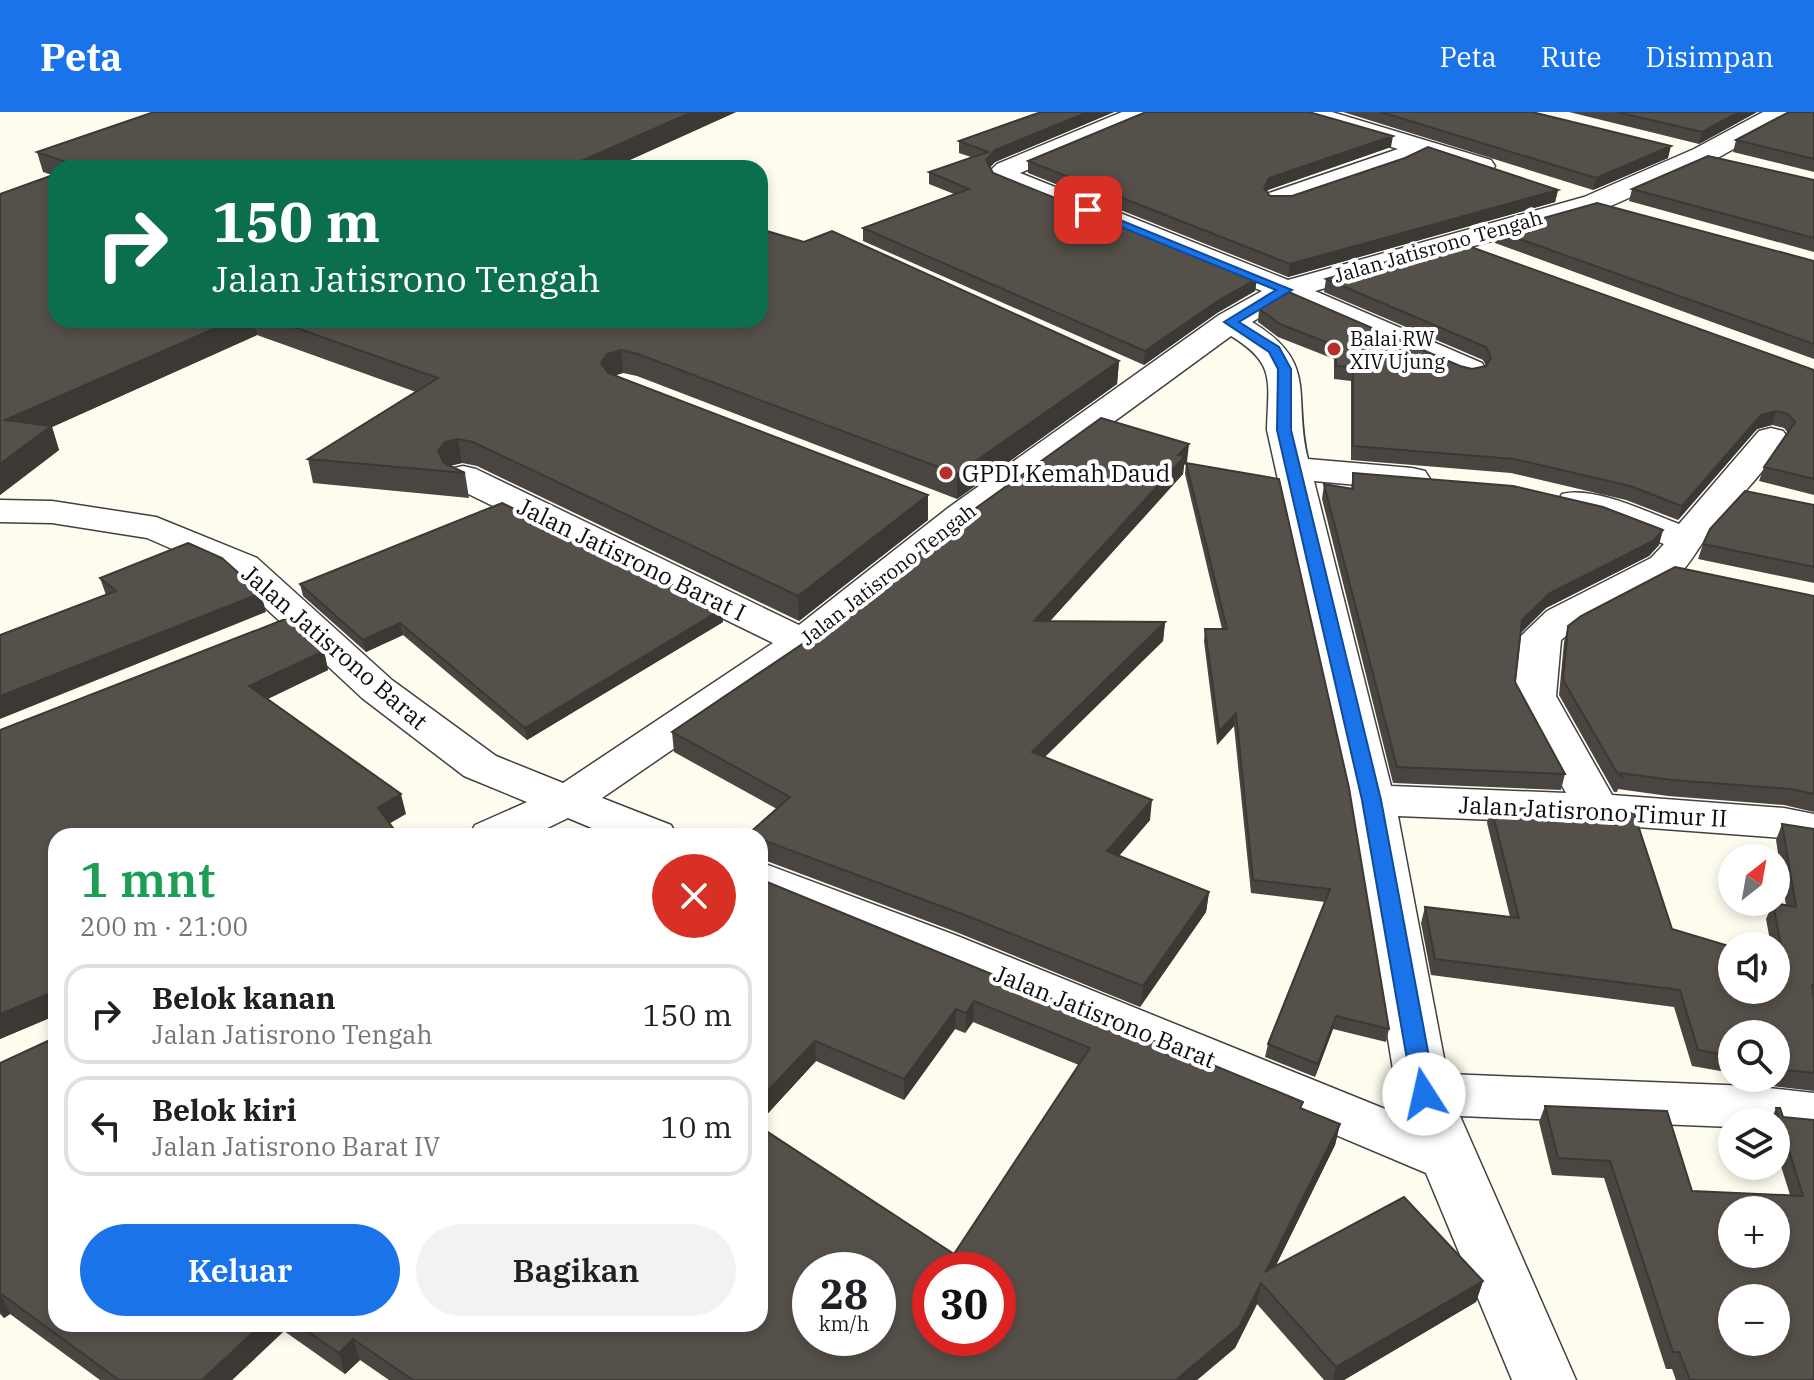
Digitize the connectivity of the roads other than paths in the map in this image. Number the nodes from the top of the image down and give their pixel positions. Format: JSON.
{"nodes":[{"id":1,"x":1143,"y":112,"type":"edge"},
{"id":2,"x":1306,"y":112,"type":"edge"},
{"id":3,"x":1790,"y":113,"type":"edge"},
{"id":4,"x":1659,"y":145,"type":"edge"},
{"id":5,"x":1424,"y":146,"type":"junction"},
{"id":6,"x":1703,"y":155,"type":"junction"},
{"id":7,"x":1745,"y":166,"type":"edge"},
{"id":8,"x":1509,"y":174,"type":"edge"},
{"id":9,"x":1551,"y":189,"type":"edge"},
{"id":10,"x":1279,"y":199,"type":"edge"},
{"id":11,"x":1594,"y":203,"type":"junction"},
{"id":12,"x":1638,"y":215,"type":"edge"},
{"id":13,"x":1453,"y":241,"type":"junction"},
{"id":14,"x":1496,"y":256,"type":"edge"},
{"id":15,"x":1286,"y":290,"type":"junction"},
{"id":16,"x":1230,"y":322,"type":"junction"},
{"id":17,"x":1470,"y":370,"type":"edge"},
{"id":18,"x":1771,"y":438,"type":"dead end"},
{"id":19,"x":1293,"y":468,"type":"junction"},
{"id":20,"x":463,"y":477,"type":"dead end"},
{"id":21,"x":1448,"y":482,"type":"edge"},
{"id":22,"x":1731,"y":489,"type":"junction"},
{"id":23,"x":1535,"y":492,"type":"edge"},
{"id":24,"x":1772,"y":498,"type":"edge"},
{"id":25,"x":0,"y":511,"type":"edge"},
{"id":26,"x":1675,"y":552,"type":"junction"},
{"id":27,"x":1710,"y":575,"type":"edge"},
{"id":28,"x":297,"y":617,"type":"junction"},
{"id":29,"x":255,"y":635,"type":"edge"},
{"id":30,"x":802,"y":642,"type":"junction"},
{"id":31,"x":1372,"y":800,"type":"junction"},
{"id":32,"x":565,"y":802,"type":"junction"},
{"id":33,"x":1597,"y":809,"type":"junction"},
{"id":34,"x":509,"y":828,"type":"edge"},
{"id":35,"x":633,"y":828,"type":"edge"},
{"id":36,"x":1814,"y":829,"type":"edge"},
{"id":37,"x":768,"y":881,"type":"edge"},
{"id":38,"x":1424,"y":1094,"type":"junction"},
{"id":39,"x":1814,"y":1114,"type":"edge"},
{"id":40,"x":1448,"y":1158,"type":"junction"},
{"id":41,"x":1544,"y":1380,"type":"edge"}],
"edges":[{"from":1,"to":15,"type":"street"},
{"from":2,"to":5,"type":"street"},
{"from":3,"to":6,"type":"street","name":"Jalan Jatisrono Tengah"},
{"from":4,"to":6,"type":"street"},
{"from":5,"to":8,"type":"street"},
{"from":5,"to":10,"type":"street"},
{"from":6,"to":7,"type":"street"},
{"from":6,"to":11,"type":"street","name":"Jalan Jatisrono Tengah"},
{"from":9,"to":11,"type":"street"},
{"from":11,"to":12,"type":"street"},
{"from":11,"to":13,"type":"street","name":"Jalan Jatisrono Tengah"},
{"from":13,"to":14,"type":"street"},
{"from":13,"to":15,"type":"street","name":"Jalan Jatisrono Tengah"},
{"from":15,"to":16,"type":"street","name":"Jalan Jatisrono Tengah"},
{"from":15,"to":17,"type":"street"},
{"from":16,"to":19,"type":"street"},
{"from":16,"to":30,"type":"street","name":"Jalan Jatisrono Tengah"},
{"from":18,"to":22,"type":"street"},
{"from":19,"to":21,"type":"street"},
{"from":19,"to":31,"type":"street"},
{"from":20,"to":30,"type":"street","name":"Jalan Jatisrono Barat I"},
{"from":22,"to":24,"type":"street"},
{"from":22,"to":26,"type":"street"},
{"from":23,"to":26,"type":"street"},
{"from":25,"to":28,"type":"street","name":"Jalan Jatisrono Barat"},
{"from":26,"to":27,"type":"street"},
{"from":26,"to":33,"type":"street"},
{"from":28,"to":29,"type":"street"},
{"from":28,"to":32,"type":"street","name":"Jalan Jatisrono Barat"},
{"from":30,"to":32,"type":"street","name":"Jalan Jatisrono Tengah"},
{"from":31,"to":33,"type":"street","name":"Jalan Jatisrono Timur II"},
{"from":31,"to":38,"type":"street"},
{"from":32,"to":34,"type":"street","name":"Jalan Jatisrono Tengah"},
{"from":32,"to":35,"type":"street","name":"Jalan Jatisrono Barat"},
{"from":33,"to":36,"type":"street","name":"Jalan Jatisrono Timur II"},
{"from":37,"to":40,"type":"street","name":"Jalan Jatisrono Barat"},
{"from":38,"to":39,"type":"street"},
{"from":38,"to":40,"type":"street"},
{"from":40,"to":41,"type":"street"}]}
